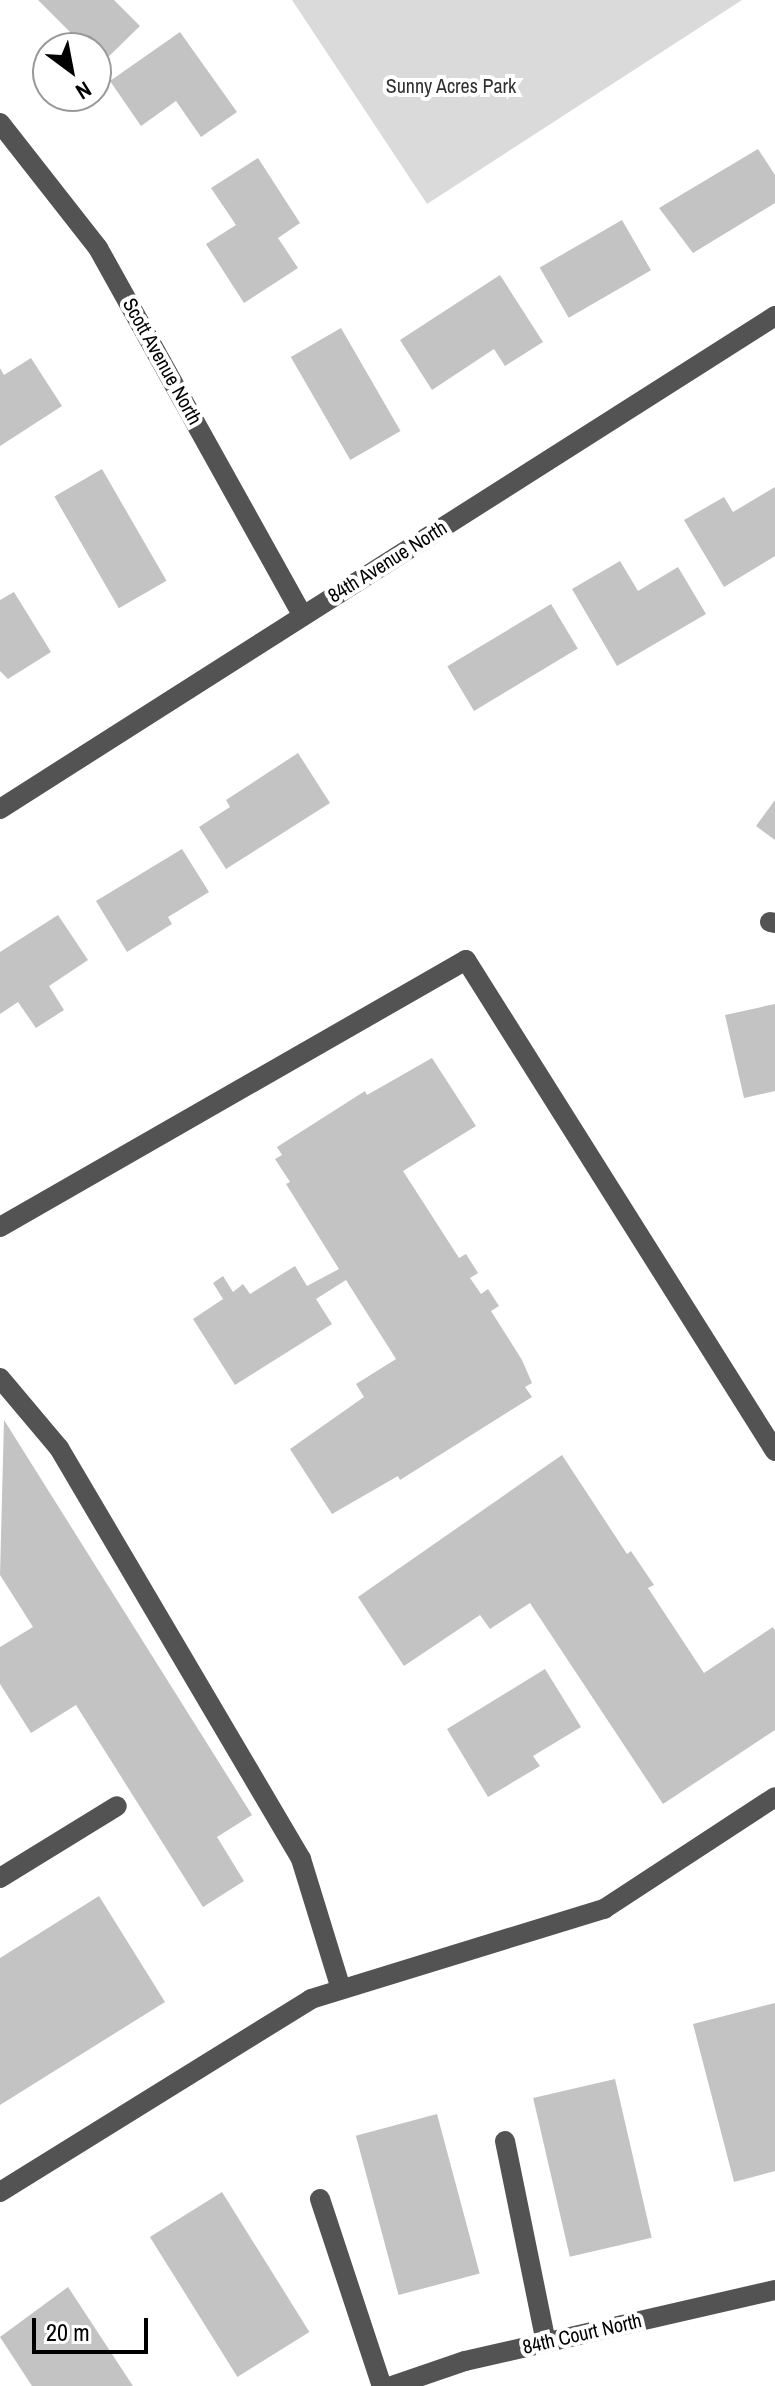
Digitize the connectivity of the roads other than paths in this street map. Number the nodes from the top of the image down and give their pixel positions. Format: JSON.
{"nodes":[{"id":1,"x":0,"y":123,"type":"edge"},
{"id":2,"x":775,"y":316,"type":"edge"},
{"id":3,"x":302,"y":614,"type":"junction"},
{"id":4,"x":0,"y":809,"type":"edge"},
{"id":5,"x":0,"y":1227,"type":"edge"},
{"id":6,"x":0,"y":1378,"type":"edge"},
{"id":7,"x":775,"y":1451,"type":"edge"},
{"id":8,"x":775,"y":1797,"type":"edge"},
{"id":9,"x":117,"y":1806,"type":"dead end"},
{"id":10,"x":0,"y":1878,"type":"edge"},
{"id":11,"x":341,"y":1989,"type":"junction"},
{"id":12,"x":505,"y":2141,"type":"dead end"},
{"id":13,"x":0,"y":2192,"type":"edge"},
{"id":14,"x":320,"y":2199,"type":"dead end"},
{"id":15,"x":775,"y":2290,"type":"edge"},
{"id":16,"x":546,"y":2342,"type":"junction"},
{"id":17,"x":434,"y":2379,"type":"edge"},
{"id":18,"x":382,"y":2386,"type":"edge"},
{"id":19,"x":392,"y":2386,"type":"edge"}],
"edges":[{"from":1,"to":3,"type":"street","name":"Scott Avenue North"},
{"from":2,"to":3,"type":"street","name":"84th Avenue North"},
{"from":3,"to":4,"type":"street","name":"84th Avenue North"},
{"from":5,"to":7,"type":"street"},
{"from":6,"to":11,"type":"street"},
{"from":8,"to":11,"type":"street"},
{"from":9,"to":10,"type":"street"},
{"from":11,"to":13,"type":"street"},
{"from":12,"to":16,"type":"street"},
{"from":14,"to":18,"type":"street"},
{"from":15,"to":16,"type":"street","name":"84th Court North"},
{"from":16,"to":17,"type":"street","name":"84th Court North"},
{"from":17,"to":19,"type":"street","name":"84th Court North"}]}
